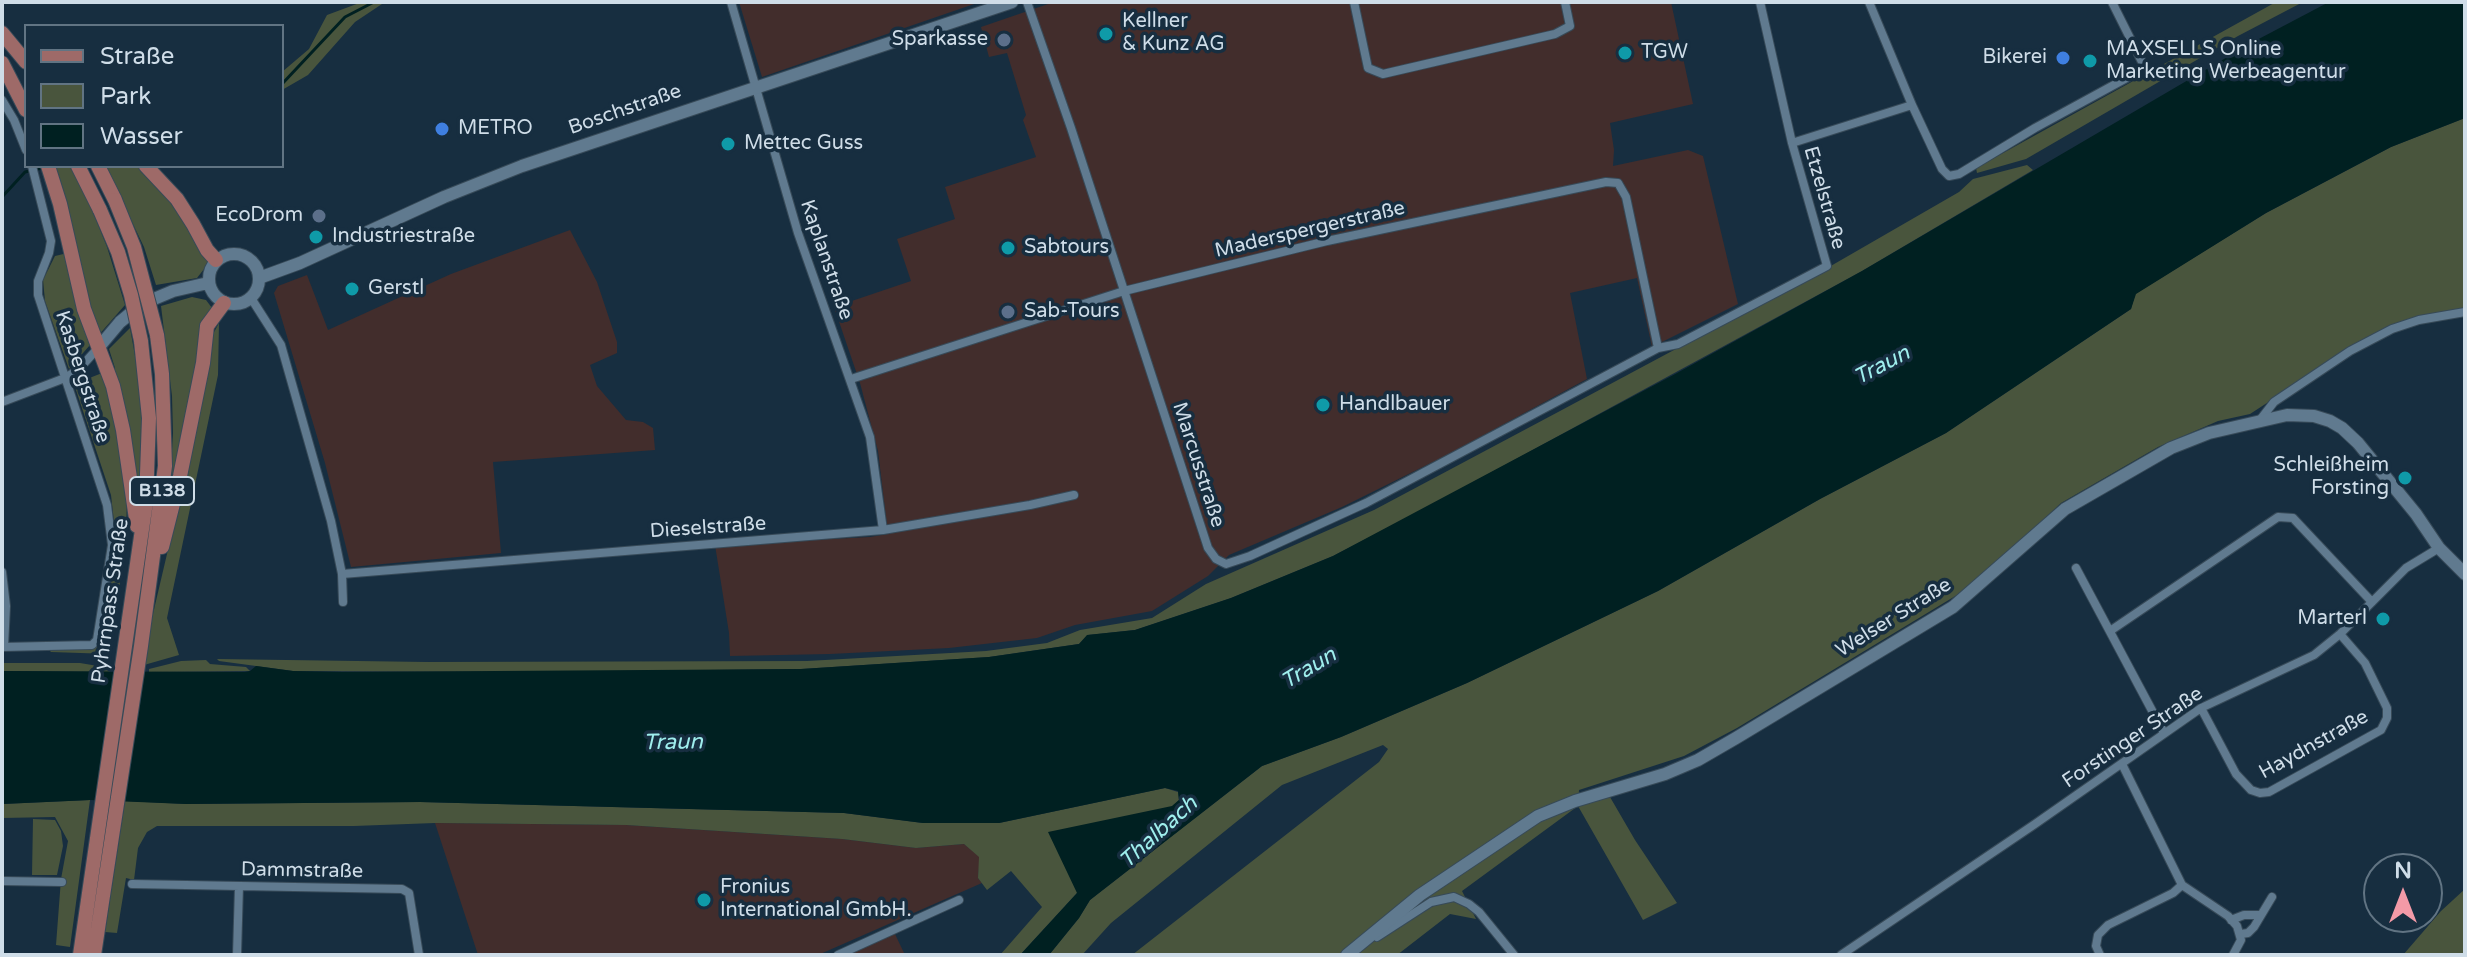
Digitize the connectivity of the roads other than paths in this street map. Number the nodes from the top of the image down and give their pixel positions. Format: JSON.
{"nodes":[{"id":1,"x":731,"y":2,"type":"edge"},
{"id":2,"x":1012,"y":2,"type":"edge"},
{"id":3,"x":1027,"y":2,"type":"edge"},
{"id":4,"x":1354,"y":2,"type":"edge"},
{"id":5,"x":1565,"y":2,"type":"edge"},
{"id":6,"x":1760,"y":2,"type":"edge"},
{"id":7,"x":1869,"y":2,"type":"edge"},
{"id":8,"x":2112,"y":2,"type":"edge"},
{"id":9,"x":5,"y":36,"type":"edge"},
{"id":10,"x":24,"y":57,"type":"edge"},
{"id":11,"x":2,"y":62,"type":"edge"},
{"id":12,"x":24,"y":87,"type":"edge"},
{"id":13,"x":756,"y":87,"type":"junction"},
{"id":14,"x":2,"y":100,"type":"edge"},
{"id":15,"x":1912,"y":105,"type":"junction"},
{"id":16,"x":24,"y":106,"type":"edge"},
{"id":17,"x":1792,"y":143,"type":"junction"},
{"id":18,"x":24,"y":145,"type":"edge"},
{"id":19,"x":33,"y":168,"type":"edge"},
{"id":20,"x":49,"y":168,"type":"edge"},
{"id":21,"x":79,"y":168,"type":"edge"},
{"id":22,"x":99,"y":168,"type":"edge"},
{"id":23,"x":148,"y":168,"type":"edge"},
{"id":24,"x":216,"y":260,"type":"junction"},
{"id":25,"x":259,"y":278,"type":"junction"},
{"id":26,"x":208,"y":283,"type":"junction"},
{"id":27,"x":1124,"y":291,"type":"junction"},
{"id":28,"x":251,"y":298,"type":"junction"},
{"id":29,"x":224,"y":303,"type":"junction"},
{"id":30,"x":2465,"y":312,"type":"edge"},
{"id":31,"x":99,"y":347,"type":"junction"},
{"id":32,"x":1658,"y":348,"type":"junction"},
{"id":33,"x":65,"y":378,"type":"junction"},
{"id":34,"x":851,"y":379,"type":"junction"},
{"id":35,"x":2,"y":402,"type":"edge"},
{"id":36,"x":2260,"y":420,"type":"junction"},
{"id":37,"x":1179,"y":460,"type":"junction"},
{"id":38,"x":1167,"y":465,"type":"dead end"},
{"id":39,"x":1074,"y":495,"type":"dead end"},
{"id":40,"x":883,"y":530,"type":"junction"},
{"id":41,"x":140,"y":540,"type":"junction"},
{"id":42,"x":2439,"y":548,"type":"junction"},
{"id":43,"x":2076,"y":568,"type":"dead end"},
{"id":44,"x":2,"y":572,"type":"edge"},
{"id":45,"x":342,"y":574,"type":"junction"},
{"id":46,"x":2465,"y":574,"type":"edge"},
{"id":47,"x":343,"y":602,"type":"dead end"},
{"id":48,"x":2372,"y":602,"type":"junction"},
{"id":49,"x":144,"y":613,"type":"junction"},
{"id":50,"x":2110,"y":631,"type":"junction"},
{"id":51,"x":2340,"y":634,"type":"junction"},
{"id":52,"x":3,"y":647,"type":"edge"},
{"id":53,"x":2201,"y":708,"type":"junction"},
{"id":54,"x":2164,"y":733,"type":"junction"},
{"id":55,"x":2122,"y":764,"type":"junction"},
{"id":56,"x":105,"y":832,"type":"junction"},
{"id":57,"x":2,"y":881,"type":"edge"},
{"id":58,"x":62,"y":882,"type":"dead end"},
{"id":59,"x":132,"y":884,"type":"dead end"},
{"id":60,"x":2182,"y":885,"type":"junction"},
{"id":61,"x":239,"y":886,"type":"junction"},
{"id":62,"x":2272,"y":897,"type":"dead end"},
{"id":63,"x":959,"y":900,"type":"dead end"},
{"id":64,"x":2259,"y":915,"type":"junction"},
{"id":65,"x":2231,"y":920,"type":"junction"},
{"id":66,"x":2241,"y":934,"type":"junction"},
{"id":67,"x":1361,"y":941,"type":"junction"},
{"id":68,"x":80,"y":955,"type":"edge"},
{"id":69,"x":94,"y":955,"type":"edge"},
{"id":70,"x":237,"y":955,"type":"edge"},
{"id":71,"x":419,"y":955,"type":"edge"},
{"id":72,"x":838,"y":955,"type":"edge"},
{"id":73,"x":1347,"y":955,"type":"edge"},
{"id":74,"x":1514,"y":955,"type":"edge"},
{"id":75,"x":1841,"y":955,"type":"edge"},
{"id":76,"x":2100,"y":955,"type":"edge"},
{"id":77,"x":2233,"y":955,"type":"edge"}],
"edges":[{"from":1,"to":13,"type":"street","name":"Kaplanstraße"},
{"from":2,"to":13,"type":"main road","name":"Boschstraße"},
{"from":3,"to":27,"type":"street","name":"Marcusstraße"},
{"from":4,"to":5,"type":"street"},
{"from":6,"to":17,"type":"street","name":"Etzelstraße"},
{"from":7,"to":15,"type":"street"},
{"from":8,"to":15,"type":"street"},
{"from":9,"to":10,"type":"main road"},
{"from":11,"to":12,"type":"main road"},
{"from":11,"to":16,"type":"main road"},
{"from":13,"to":25,"type":"main road","name":"Boschstraße"},
{"from":13,"to":34,"type":"street","name":"Kaplanstraße"},
{"from":14,"to":18,"type":"street"},
{"from":15,"to":17,"type":"street"},
{"from":17,"to":32,"type":"street","name":"Etzelstraße"},
{"from":19,"to":33,"type":"street","name":"Kasbergstraße"},
{"from":20,"to":31,"type":"main road"},
{"from":21,"to":41,"type":"main road","name":"Pyhrnpass Straße","number":"B138","bridge":true},
{"from":22,"to":49,"type":"main road","name":"Pyhrnpass Straße","number":"B138","bridge":true},
{"from":23,"to":24,"type":"main road"},
{"from":24,"to":25,"type":"main road"},
{"from":24,"to":26,"type":"main road"},
{"from":25,"to":28,"type":"main road"},
{"from":26,"to":29,"type":"main road"},
{"from":26,"to":31,"type":"main road"},
{"from":27,"to":32,"type":"street","name":"Maderspergerstraße"},
{"from":27,"to":34,"type":"street","name":"Maderspergerstraße"},
{"from":27,"to":37,"type":"street","name":"Marcusstraße"},
{"from":28,"to":29,"type":"main road"},
{"from":28,"to":45,"type":"street"},
{"from":29,"to":49,"type":"main road"},
{"from":30,"to":36,"type":"street"},
{"from":31,"to":33,"type":"street"},
{"from":31,"to":41,"type":"main road"},
{"from":32,"to":37,"type":"street","name":"Marcusstraße"},
{"from":33,"to":35,"type":"street"},
{"from":33,"to":52,"type":"street","name":"Kasbergstraße"},
{"from":34,"to":40,"type":"street","name":"Kaplanstraße"},
{"from":36,"to":42,"type":"main road","name":"Welser Straße"},
{"from":36,"to":67,"type":"main road","name":"Welser Straße"},
{"from":37,"to":38,"type":"street"},
{"from":39,"to":40,"type":"street","name":"Dieselstraße"},
{"from":40,"to":45,"type":"street","name":"Dieselstraße"},
{"from":41,"to":56,"type":"main road","name":"Pyhrnpass Straße","number":"B138"},
{"from":42,"to":46,"type":"main road","name":"Welser Straße"},
{"from":42,"to":48,"type":"street","name":"Forstinger Straße"},
{"from":43,"to":50,"type":"street"},
{"from":44,"to":52,"type":"street"},
{"from":45,"to":47,"type":"street"},
{"from":48,"to":50,"type":"street"},
{"from":48,"to":51,"type":"street","name":"Forstinger Straße"},
{"from":49,"to":56,"type":"main road","name":"Pyhrnpass Straße","number":"B138"},
{"from":50,"to":54,"type":"street"},
{"from":51,"to":53,"type":"street","name":"Forstinger Straße"},
{"from":51,"to":53,"type":"street","name":"Haydnstraße"},
{"from":53,"to":54,"type":"street","name":"Forstinger Straße"},
{"from":54,"to":55,"type":"street","name":"Forstinger Straße"},
{"from":55,"to":60,"type":"street"},
{"from":55,"to":75,"type":"street","name":"Forstinger Straße"},
{"from":56,"to":68,"type":"main road","name":"Pyhrnpass Straße","number":"B138"},
{"from":56,"to":69,"type":"main road","name":"Pyhrnpass Straße","number":"B138"},
{"from":57,"to":58,"type":"street"},
{"from":59,"to":61,"type":"street","name":"Dammstraße"},
{"from":60,"to":65,"type":"street"},
{"from":60,"to":76,"type":"street"},
{"from":61,"to":70,"type":"street"},
{"from":61,"to":71,"type":"street","name":"Dammstraße"},
{"from":62,"to":64,"type":"street"},
{"from":63,"to":72,"type":"street"},
{"from":64,"to":65,"type":"street"},
{"from":64,"to":66,"type":"street"},
{"from":65,"to":66,"type":"street"},
{"from":66,"to":77,"type":"street"},
{"from":67,"to":73,"type":"main road","name":"Welser Straße"},
{"from":67,"to":74,"type":"street"}]}
